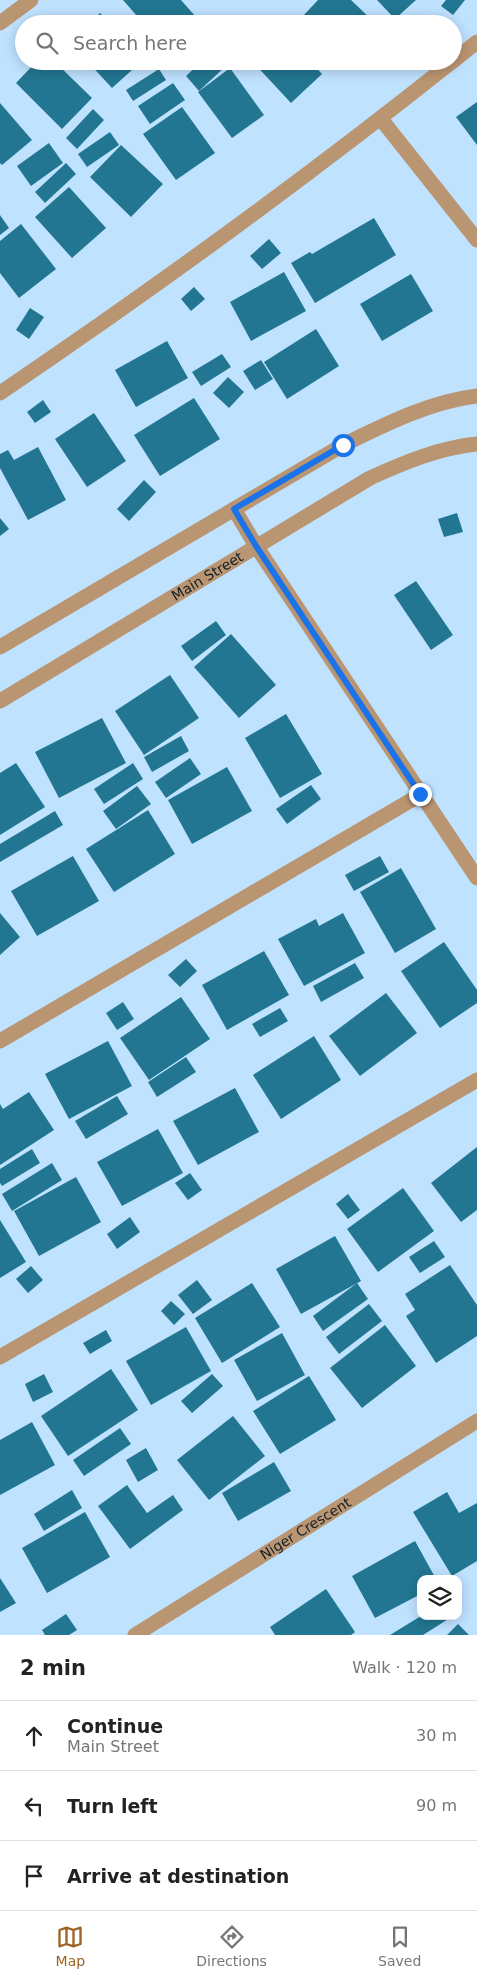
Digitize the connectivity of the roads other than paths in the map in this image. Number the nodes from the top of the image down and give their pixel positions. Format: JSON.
{"nodes":[{"id":1,"x":31,"y":0,"type":"edge"},
{"id":2,"x":0,"y":23,"type":"edge"},
{"id":3,"x":477,"y":42,"type":"edge"},
{"id":4,"x":462,"y":54,"type":"edge"},
{"id":5,"x":442,"y":70,"type":"edge"},
{"id":6,"x":381,"y":119,"type":"junction"},
{"id":7,"x":477,"y":240,"type":"edge"},
{"id":8,"x":0,"y":393,"type":"edge"},
{"id":9,"x":477,"y":396,"type":"edge"},
{"id":10,"x":477,"y":444,"type":"edge"},
{"id":11,"x":234,"y":509,"type":"junction"},
{"id":12,"x":256,"y":546,"type":"junction"},
{"id":13,"x":0,"y":647,"type":"edge"},
{"id":14,"x":0,"y":701,"type":"edge"},
{"id":15,"x":420,"y":794,"type":"junction"},
{"id":16,"x":477,"y":878,"type":"edge"},
{"id":17,"x":0,"y":1041,"type":"edge"},
{"id":18,"x":477,"y":1080,"type":"edge"},
{"id":19,"x":0,"y":1357,"type":"edge"},
{"id":20,"x":477,"y":1422,"type":"edge"},
{"id":21,"x":135,"y":1635,"type":"edge"}],
"edges":[{"from":1,"to":2,"type":"street"},
{"from":3,"to":4,"type":"street"},
{"from":5,"to":6,"type":"street"},
{"from":6,"to":7,"type":"street"},
{"from":6,"to":8,"type":"street"},
{"from":9,"to":11,"type":"street"},
{"from":10,"to":12,"type":"street","name":"Main Street"},
{"from":11,"to":12,"type":"street"},
{"from":11,"to":13,"type":"street"},
{"from":12,"to":14,"type":"street","name":"Main Street"},
{"from":12,"to":15,"type":"street"},
{"from":15,"to":16,"type":"street"},
{"from":15,"to":17,"type":"street"},
{"from":18,"to":19,"type":"street"},
{"from":20,"to":21,"type":"street","name":"Niger Crescent"}]}
